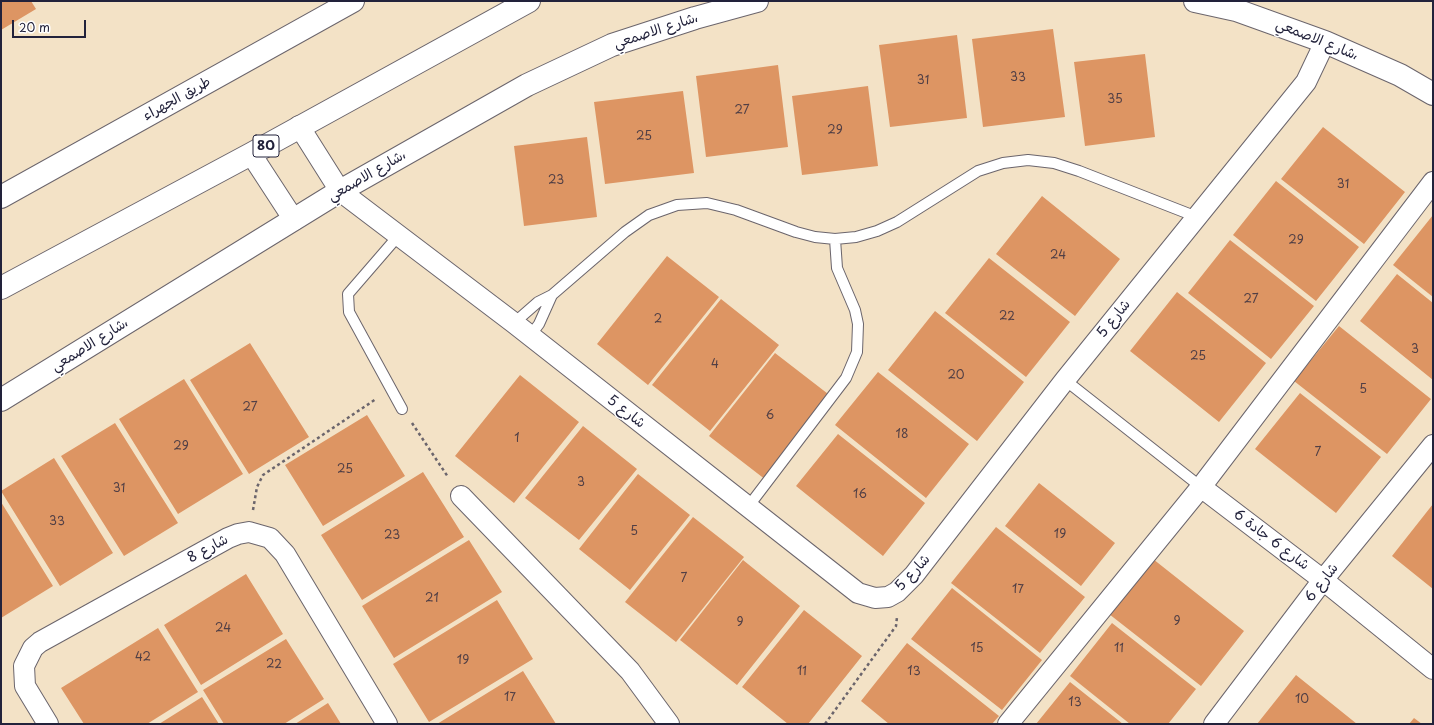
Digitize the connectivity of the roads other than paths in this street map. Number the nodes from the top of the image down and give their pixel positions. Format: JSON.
{"nodes":[{"id":1,"x":353,"y":1,"type":"edge"},
{"id":2,"x":529,"y":1,"type":"edge"},
{"id":3,"x":541,"y":1,"type":"edge"},
{"id":4,"x":756,"y":1,"type":"edge"},
{"id":5,"x":1195,"y":1,"type":"edge"},
{"id":6,"x":494,"y":21,"type":"junction"},
{"id":7,"x":1325,"y":42,"type":"junction"},
{"id":8,"x":1433,"y":94,"type":"edge"},
{"id":9,"x":299,"y":126,"type":"junction"},
{"id":10,"x":251,"y":154,"type":"junction"},
{"id":11,"x":1433,"y":182,"type":"edge"},
{"id":12,"x":340,"y":191,"type":"junction"},
{"id":13,"x":1,"y":196,"type":"edge"},
{"id":14,"x":1197,"y":217,"type":"junction"},
{"id":15,"x":294,"y":220,"type":"junction"},
{"id":16,"x":398,"y":235,"type":"junction"},
{"id":17,"x":835,"y":238,"type":"junction"},
{"id":18,"x":1,"y":288,"type":"edge"},
{"id":19,"x":552,"y":295,"type":"junction"},
{"id":20,"x":514,"y":323,"type":"junction"},
{"id":21,"x":530,"y":336,"type":"junction"},
{"id":22,"x":1066,"y":380,"type":"junction"},
{"id":23,"x":1,"y":400,"type":"edge"},
{"id":24,"x":402,"y":409,"type":"road end"},
{"id":25,"x":1433,"y":446,"type":"edge"},
{"id":26,"x":1201,"y":486,"type":"junction"},
{"id":27,"x":461,"y":496,"type":"road end"},
{"id":28,"x":748,"y":507,"type":"junction"},
{"id":29,"x":1324,"y":580,"type":"junction"},
{"id":30,"x":1433,"y":669,"type":"edge"},
{"id":31,"x":48,"y":724,"type":"edge"},
{"id":32,"x":387,"y":724,"type":"edge"},
{"id":33,"x":669,"y":724,"type":"edge"},
{"id":34,"x":1008,"y":724,"type":"edge"},
{"id":35,"x":1214,"y":724,"type":"edge"}],
"edges":[{"from":1,"to":13,"type":"main road","name":"طريق الجهراء"},
{"from":2,"to":6,"type":"main road","number":"80"},
{"from":3,"to":6,"type":"main road"},
{"from":4,"to":12,"type":"main road","name":"شارع الاصمعي،"},
{"from":5,"to":7,"type":"main road","name":"شارع الاصمعي،"},
{"from":6,"to":9,"type":"main road","number":"80"},
{"from":7,"to":8,"type":"main road","name":"شارع الاصمعي،"},
{"from":7,"to":14,"type":"street","name":"شارع 5"},
{"from":9,"to":10,"type":"main road","number":"80"},
{"from":9,"to":12,"type":"street"},
{"from":10,"to":15,"type":"street"},
{"from":10,"to":18,"type":"main road","number":"80"},
{"from":11,"to":26,"type":"street"},
{"from":12,"to":15,"type":"main road","name":"شارع الاصمعي،"},
{"from":12,"to":16,"type":"street","name":"شارع 5"},
{"from":14,"to":17,"type":"lane"},
{"from":14,"to":22,"type":"street","name":"شارع 5"},
{"from":15,"to":23,"type":"main road","name":"شارع الاصمعي،"},
{"from":16,"to":20,"type":"street","name":"شارع 5"},
{"from":16,"to":24,"type":"lane"},
{"from":17,"to":19,"type":"lane"},
{"from":17,"to":28,"type":"lane"},
{"from":19,"to":20,"type":"lane"},
{"from":19,"to":21,"type":"lane"},
{"from":20,"to":21,"type":"street","name":"شارع 5"},
{"from":21,"to":28,"type":"street","name":"شارع 5"},
{"from":22,"to":26,"type":"lane"},
{"from":22,"to":28,"type":"street","name":"شارع 5"},
{"from":25,"to":29,"type":"street","name":"شارع 6"},
{"from":26,"to":29,"type":"street","name":"شارع 6 جادة 6"},
{"from":26,"to":34,"type":"street"},
{"from":27,"to":33,"type":"street"},
{"from":29,"to":30,"type":"street","name":"شارع 6 جادة 6"},
{"from":29,"to":35,"type":"street","name":"شارع 6"},
{"from":31,"to":32,"type":"street","name":"شارع 8"}]}
